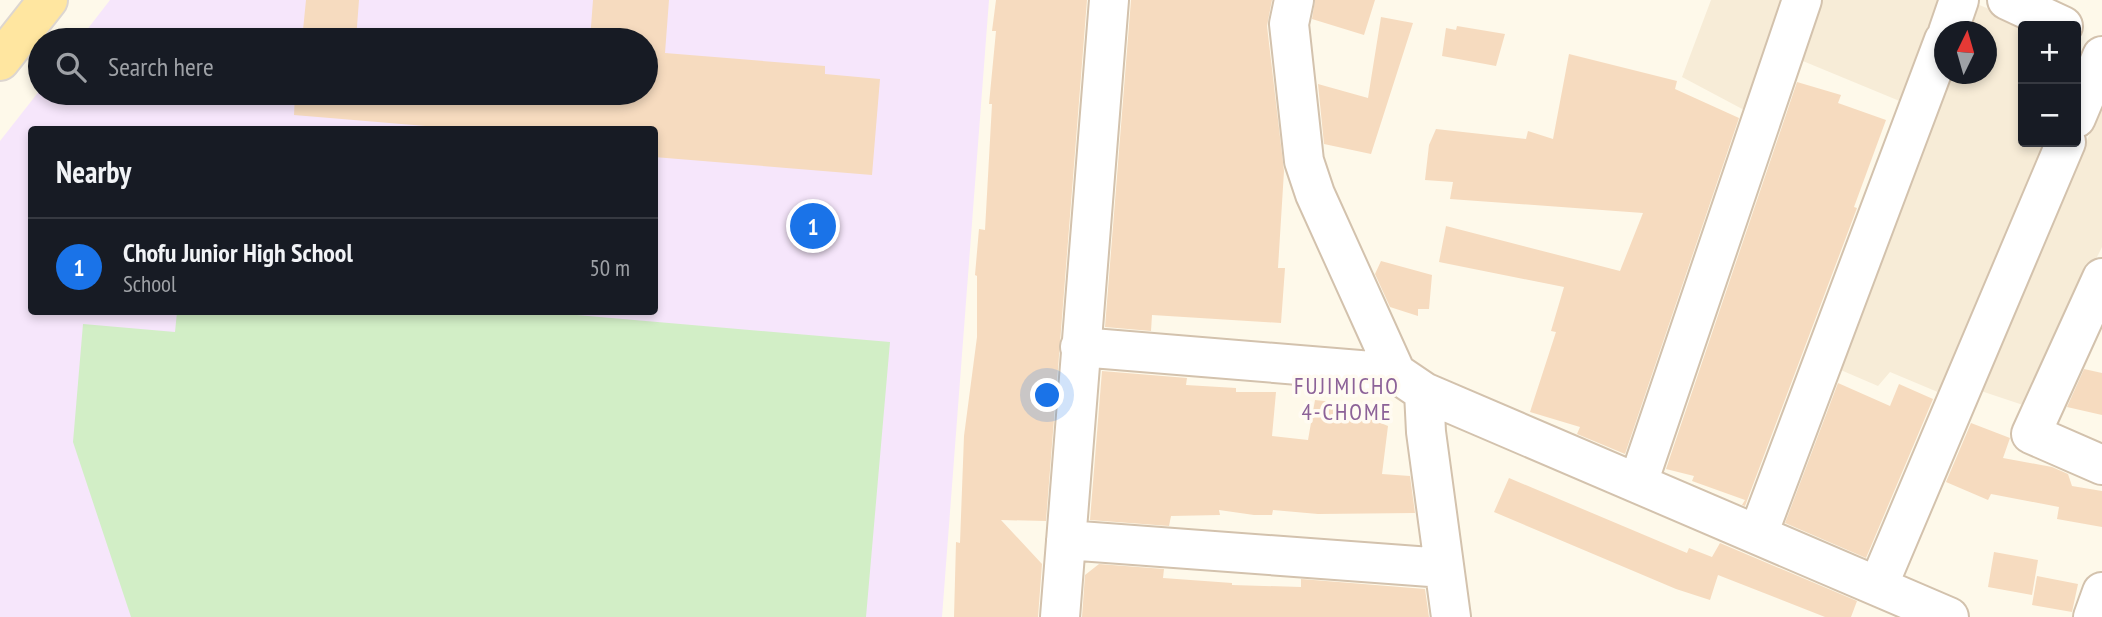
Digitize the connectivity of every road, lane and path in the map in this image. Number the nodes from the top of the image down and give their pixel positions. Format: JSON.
{"nodes":[{"id":1,"x":48,"y":0,"type":"edge"},
{"id":2,"x":1110,"y":0,"type":"edge"},
{"id":3,"x":1294,"y":0,"type":"edge"},
{"id":4,"x":1802,"y":0,"type":"edge"},
{"id":5,"x":1959,"y":0,"type":"edge"},
{"id":6,"x":2007,"y":0,"type":"edge"},
{"id":7,"x":1952,"y":21,"type":"edge"},
{"id":8,"x":2052,"y":21,"type":"edge"},
{"id":9,"x":2081,"y":34,"type":"edge"},
{"id":10,"x":2102,"y":45,"type":"edge"},
{"id":11,"x":2102,"y":56,"type":"edge"},
{"id":12,"x":0,"y":61,"type":"edge"},
{"id":13,"x":1934,"y":67,"type":"edge"},
{"id":14,"x":2081,"y":106,"type":"edge"},
{"id":15,"x":2064,"y":147,"type":"edge"},
{"id":16,"x":2102,"y":278,"type":"edge"},
{"id":17,"x":1080,"y":347,"type":"junction"},
{"id":18,"x":1410,"y":382,"type":"junction"},
{"id":19,"x":2102,"y":465,"type":"edge"},
{"id":20,"x":1638,"y":483,"type":"junction"},
{"id":21,"x":1758,"y":534,"type":"junction"},
{"id":22,"x":1066,"y":540,"type":"junction"},
{"id":23,"x":1444,"y":568,"type":"junction"},
{"id":24,"x":1878,"y":586,"type":"junction"},
{"id":25,"x":2102,"y":592,"type":"edge"},
{"id":26,"x":1060,"y":617,"type":"edge"},
{"id":27,"x":1451,"y":617,"type":"edge"},
{"id":28,"x":1949,"y":617,"type":"edge"},
{"id":29,"x":2093,"y":617,"type":"edge"}],
"edges":[{"from":1,"to":12,"type":"main road"},
{"from":2,"to":17,"type":"street"},
{"from":3,"to":18,"type":"street"},
{"from":4,"to":20,"type":"street"},
{"from":5,"to":7,"type":"street"},
{"from":6,"to":8,"type":"street"},
{"from":9,"to":10,"type":"street"},
{"from":11,"to":14,"type":"street"},
{"from":13,"to":21,"type":"street"},
{"from":15,"to":24,"type":"street"},
{"from":16,"to":19,"type":"street"},
{"from":17,"to":18,"type":"street"},
{"from":17,"to":22,"type":"street"},
{"from":18,"to":20,"type":"street"},
{"from":18,"to":23,"type":"street"},
{"from":20,"to":21,"type":"street"},
{"from":21,"to":24,"type":"street"},
{"from":22,"to":23,"type":"street"},
{"from":22,"to":26,"type":"street"},
{"from":23,"to":27,"type":"street"},
{"from":24,"to":28,"type":"street"},
{"from":25,"to":29,"type":"street"}]}
